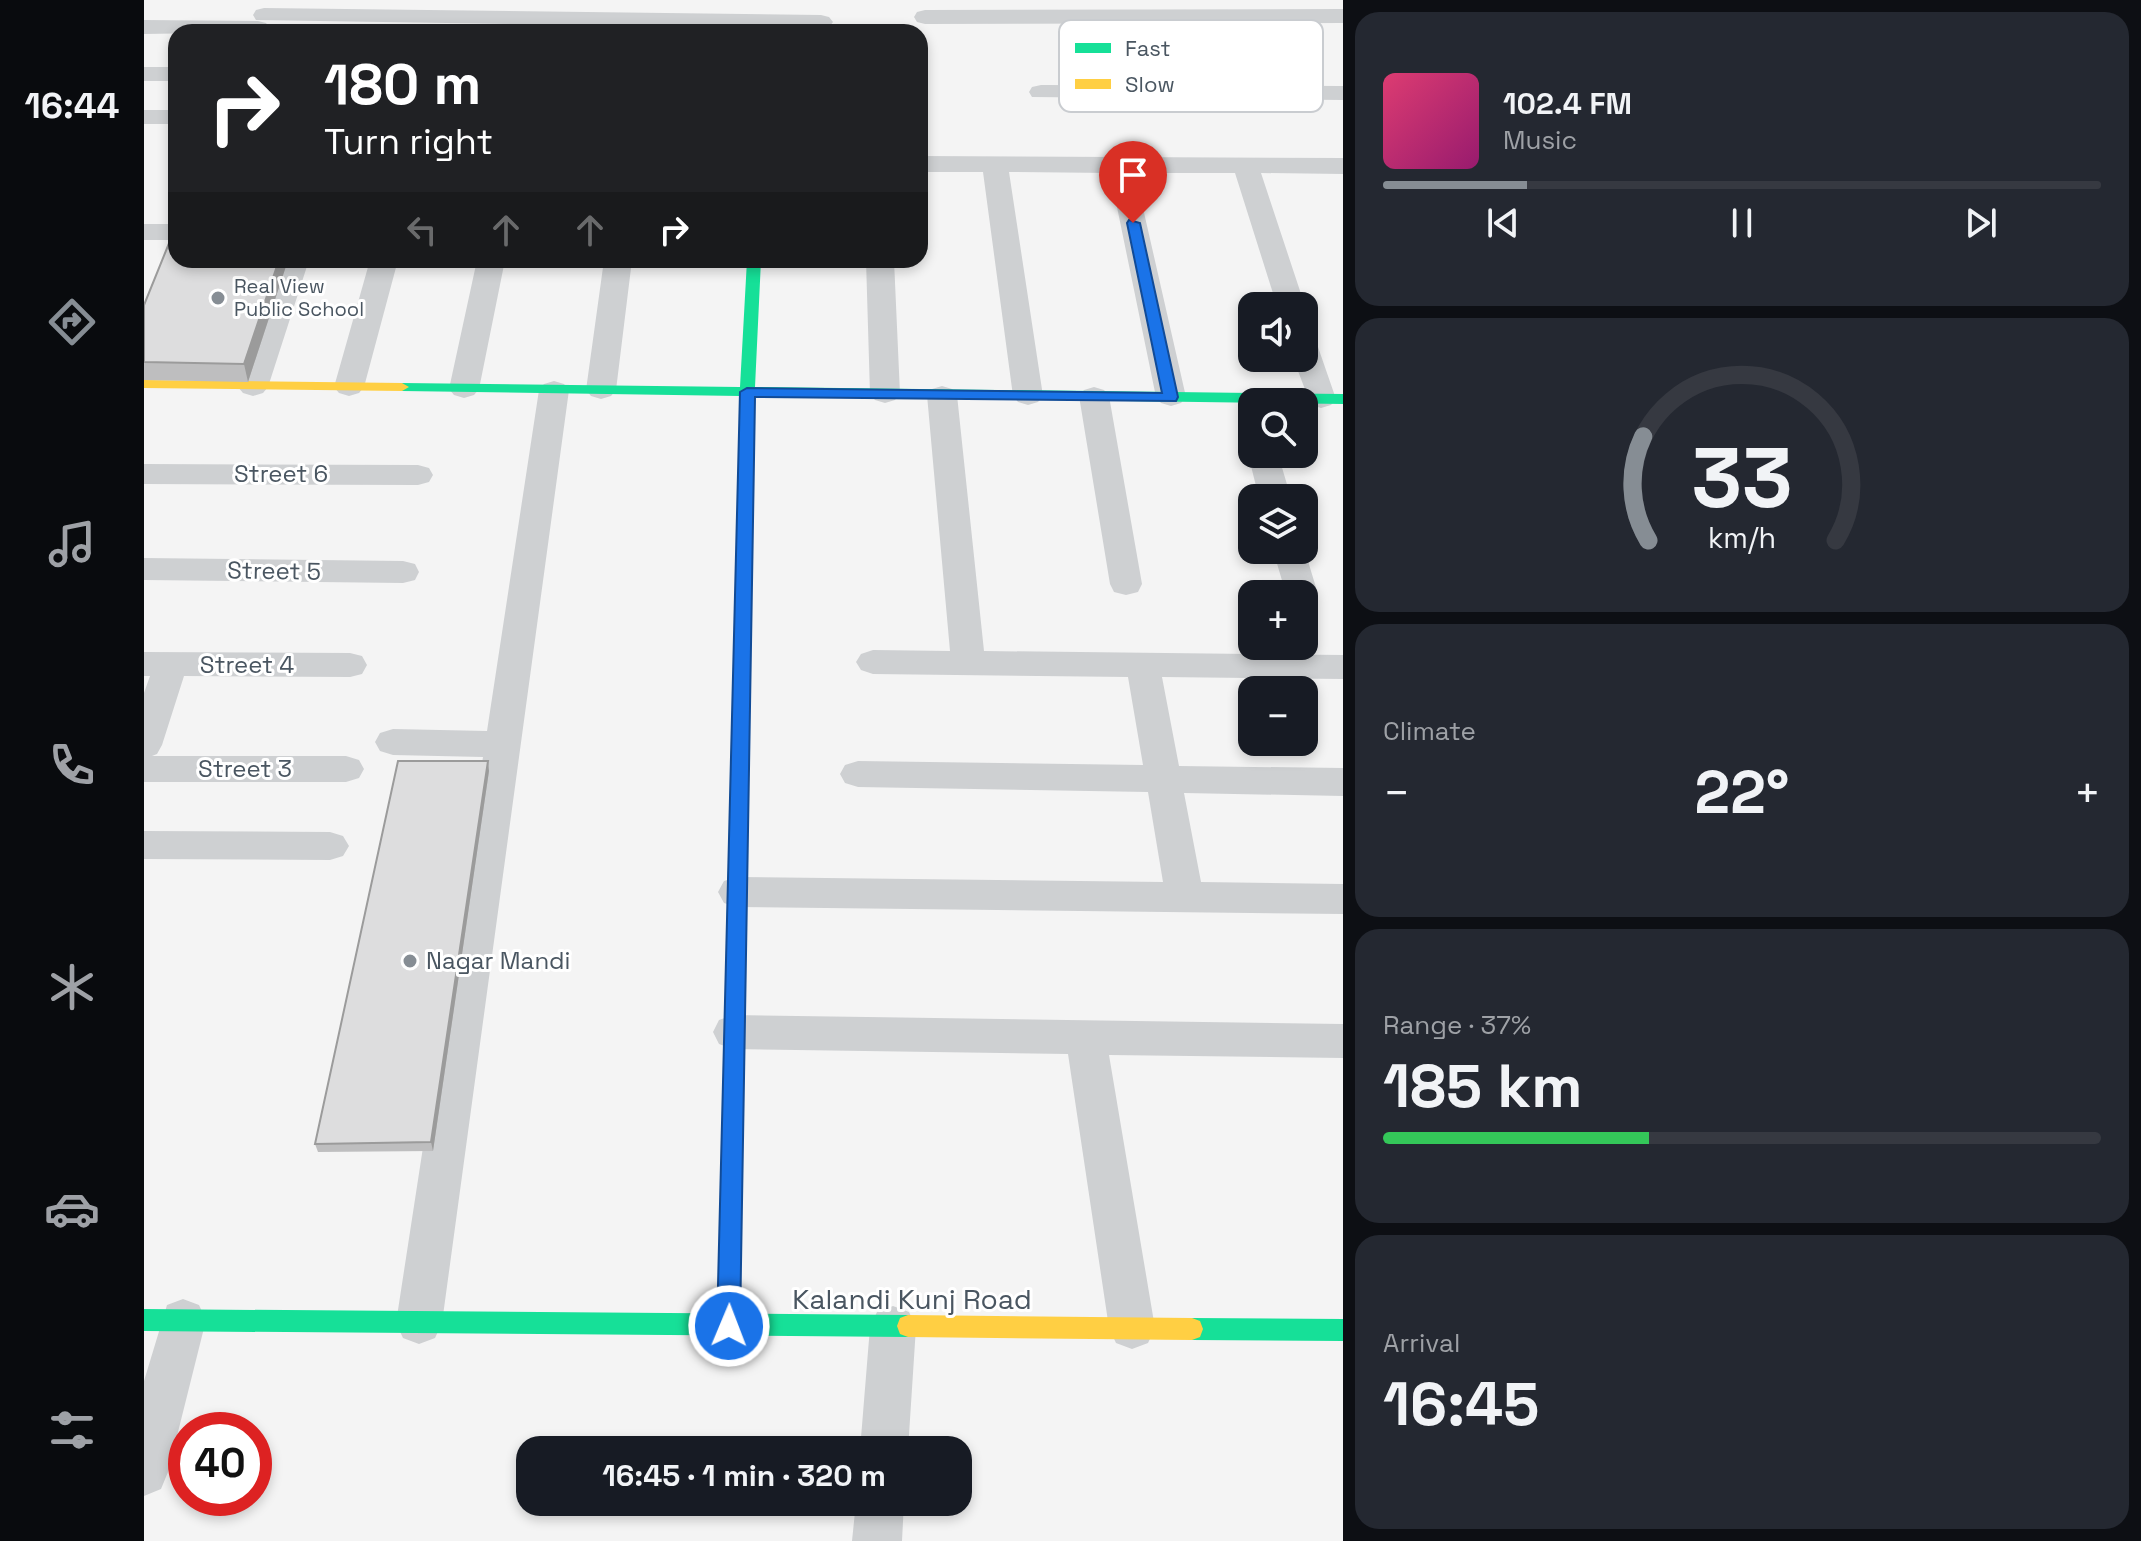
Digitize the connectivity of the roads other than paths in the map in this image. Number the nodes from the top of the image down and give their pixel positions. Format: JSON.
{"nodes":[{"id":1,"x":376,"y":16,"type":"edge"},
{"id":2,"x":1343,"y":16,"type":"edge"},
{"id":3,"x":449,"y":17,"type":"edge"},
{"id":4,"x":541,"y":17,"type":"edge"},
{"id":5,"x":925,"y":17,"type":"dead end"},
{"id":6,"x":262,"y":19,"type":"edge"},
{"id":7,"x":821,"y":22,"type":"dead end"},
{"id":8,"x":188,"y":24,"type":"edge"},
{"id":9,"x":168,"y":25,"type":"edge"},
{"id":10,"x":144,"y":27,"type":"edge"},
{"id":11,"x":144,"y":74,"type":"edge"},
{"id":12,"x":168,"y":74,"type":"edge"},
{"id":13,"x":1041,"y":92,"type":"dead end"},
{"id":14,"x":1059,"y":92,"type":"edge"},
{"id":15,"x":1323,"y":93,"type":"edge"},
{"id":16,"x":1343,"y":93,"type":"edge"},
{"id":17,"x":144,"y":117,"type":"edge"},
{"id":18,"x":168,"y":117,"type":"edge"},
{"id":19,"x":928,"y":164,"type":"edge"},
{"id":20,"x":995,"y":164,"type":"junction"},
{"id":21,"x":1121,"y":165,"type":"junction"},
{"id":22,"x":1246,"y":166,"type":"junction"},
{"id":23,"x":1343,"y":166,"type":"edge"},
{"id":24,"x":144,"y":232,"type":"edge"},
{"id":25,"x":168,"y":232,"type":"edge"},
{"id":26,"x":168,"y":252,"type":"edge"},
{"id":27,"x":165,"y":260,"type":"edge"},
{"id":28,"x":292,"y":268,"type":"edge"},
{"id":29,"x":382,"y":268,"type":"edge"},
{"id":30,"x":489,"y":268,"type":"edge"},
{"id":31,"x":617,"y":268,"type":"edge"},
{"id":32,"x":754,"y":268,"type":"edge"},
{"id":33,"x":880,"y":268,"type":"edge"},
{"id":34,"x":1286,"y":292,"type":"edge"},
{"id":35,"x":1317,"y":372,"type":"edge"},
{"id":36,"x":144,"y":384,"type":"edge"},
{"id":37,"x":253,"y":387,"type":"junction"},
{"id":38,"x":349,"y":387,"type":"junction"},
{"id":39,"x":464,"y":389,"type":"junction"},
{"id":40,"x":554,"y":390,"type":"junction"},
{"id":41,"x":601,"y":390,"type":"junction"},
{"id":42,"x":747,"y":392,"type":"junction"},
{"id":43,"x":885,"y":394,"type":"junction"},
{"id":44,"x":942,"y":395,"type":"junction"},
{"id":45,"x":1028,"y":396,"type":"junction"},
{"id":46,"x":1094,"y":396,"type":"junction"},
{"id":47,"x":1171,"y":397,"type":"junction"},
{"id":48,"x":1332,"y":399,"type":"edge"},
{"id":49,"x":1238,"y":405,"type":"edge"},
{"id":50,"x":144,"y":474,"type":"edge"},
{"id":51,"x":418,"y":475,"type":"dead end"},
{"id":52,"x":144,"y":569,"type":"edge"},
{"id":53,"x":403,"y":572,"type":"dead end"},
{"id":54,"x":1126,"y":584,"type":"dead end"},
{"id":55,"x":873,"y":662,"type":"dead end"},
{"id":56,"x":968,"y":663,"type":"junction"},
{"id":57,"x":158,"y":664,"type":"edge"},
{"id":58,"x":350,"y":665,"type":"dead end"},
{"id":59,"x":1143,"y":665,"type":"junction"},
{"id":60,"x":1343,"y":667,"type":"edge"},
{"id":61,"x":393,"y":742,"type":"dead end"},
{"id":62,"x":504,"y":744,"type":"junction"},
{"id":63,"x":144,"y":745,"type":"edge"},
{"id":64,"x":144,"y":769,"type":"edge"},
{"id":65,"x":346,"y":769,"type":"dead end"},
{"id":66,"x":858,"y":774,"type":"dead end"},
{"id":67,"x":1163,"y":779,"type":"junction"},
{"id":68,"x":1343,"y":782,"type":"edge"},
{"id":69,"x":144,"y":845,"type":"edge"},
{"id":70,"x":330,"y":846,"type":"dead end"},
{"id":71,"x":737,"y":892,"type":"junction"},
{"id":72,"x":1185,"y":897,"type":"junction"},
{"id":73,"x":1343,"y":899,"type":"edge"},
{"id":74,"x":733,"y":1032,"type":"junction"},
{"id":75,"x":1086,"y":1036,"type":"junction"},
{"id":76,"x":1343,"y":1041,"type":"edge"},
{"id":77,"x":163,"y":1320,"type":"edge"},
{"id":78,"x":419,"y":1323,"type":"junction"},
{"id":79,"x":729,"y":1326,"type":"junction"},
{"id":80,"x":893,"y":1327,"type":"junction"},
{"id":81,"x":1132,"y":1328,"type":"junction"},
{"id":82,"x":1343,"y":1330,"type":"edge"},
{"id":83,"x":885,"y":1436,"type":"edge"},
{"id":84,"x":144,"y":1472,"type":"edge"},
{"id":85,"x":879,"y":1516,"type":"edge"},
{"id":86,"x":877,"y":1541,"type":"edge"}],
"edges":[{"from":1,"to":3,"type":"street"},
{"from":1,"to":6,"type":"street"},
{"from":2,"to":5,"type":"street"},
{"from":3,"to":4,"type":"street"},
{"from":4,"to":7,"type":"street"},
{"from":6,"to":8,"type":"street"},
{"from":9,"to":10,"type":"street"},
{"from":11,"to":12,"type":"street"},
{"from":13,"to":14,"type":"street"},
{"from":15,"to":16,"type":"street"},
{"from":17,"to":18,"type":"street"},
{"from":19,"to":20,"type":"street"},
{"from":20,"to":21,"type":"street"},
{"from":20,"to":45,"type":"street"},
{"from":21,"to":22,"type":"street"},
{"from":21,"to":47,"type":"street"},
{"from":22,"to":23,"type":"street"},
{"from":22,"to":34,"type":"street"},
{"from":24,"to":25,"type":"street"},
{"from":26,"to":27,"type":"street"},
{"from":28,"to":37,"type":"street"},
{"from":29,"to":38,"type":"street"},
{"from":30,"to":39,"type":"street"},
{"from":31,"to":41,"type":"street"},
{"from":32,"to":42,"type":"street"},
{"from":33,"to":43,"type":"street"},
{"from":35,"to":48,"type":"street"},
{"from":36,"to":37,"type":"street"},
{"from":37,"to":38,"type":"street"},
{"from":38,"to":39,"type":"street"},
{"from":39,"to":40,"type":"street"},
{"from":40,"to":41,"type":"street"},
{"from":40,"to":62,"type":"street"},
{"from":41,"to":42,"type":"street"},
{"from":42,"to":43,"type":"street"},
{"from":42,"to":71,"type":"street"},
{"from":43,"to":44,"type":"street"},
{"from":44,"to":45,"type":"street"},
{"from":44,"to":56,"type":"street"},
{"from":45,"to":46,"type":"street"},
{"from":46,"to":47,"type":"street"},
{"from":46,"to":54,"type":"street"},
{"from":47,"to":49,"type":"street"},
{"from":50,"to":51,"type":"street","name":"Street 6"},
{"from":52,"to":53,"type":"street","name":"Street 5"},
{"from":55,"to":56,"type":"street"},
{"from":56,"to":59,"type":"street"},
{"from":57,"to":58,"type":"street","name":"Street 4"},
{"from":57,"to":63,"type":"street"},
{"from":59,"to":60,"type":"street"},
{"from":59,"to":67,"type":"street"},
{"from":61,"to":62,"type":"street"},
{"from":62,"to":78,"type":"street"},
{"from":64,"to":65,"type":"street","name":"Street 3"},
{"from":66,"to":67,"type":"street"},
{"from":67,"to":68,"type":"street"},
{"from":67,"to":72,"type":"street"},
{"from":69,"to":70,"type":"street"},
{"from":71,"to":72,"type":"street"},
{"from":71,"to":74,"type":"street"},
{"from":72,"to":73,"type":"street"},
{"from":74,"to":75,"type":"street"},
{"from":74,"to":79,"type":"street"},
{"from":75,"to":76,"type":"street"},
{"from":75,"to":81,"type":"street"},
{"from":77,"to":78,"type":"street","name":"Kalandi Kunj Road"},
{"from":77,"to":84,"type":"street"},
{"from":78,"to":79,"type":"street","name":"Kalandi Kunj Road"},
{"from":79,"to":80,"type":"street","name":"Kalandi Kunj Road"},
{"from":80,"to":81,"type":"street","name":"Kalandi Kunj Road"},
{"from":80,"to":83,"type":"street"},
{"from":81,"to":82,"type":"street","name":"Kalandi Kunj Road"},
{"from":85,"to":86,"type":"street"}]}
